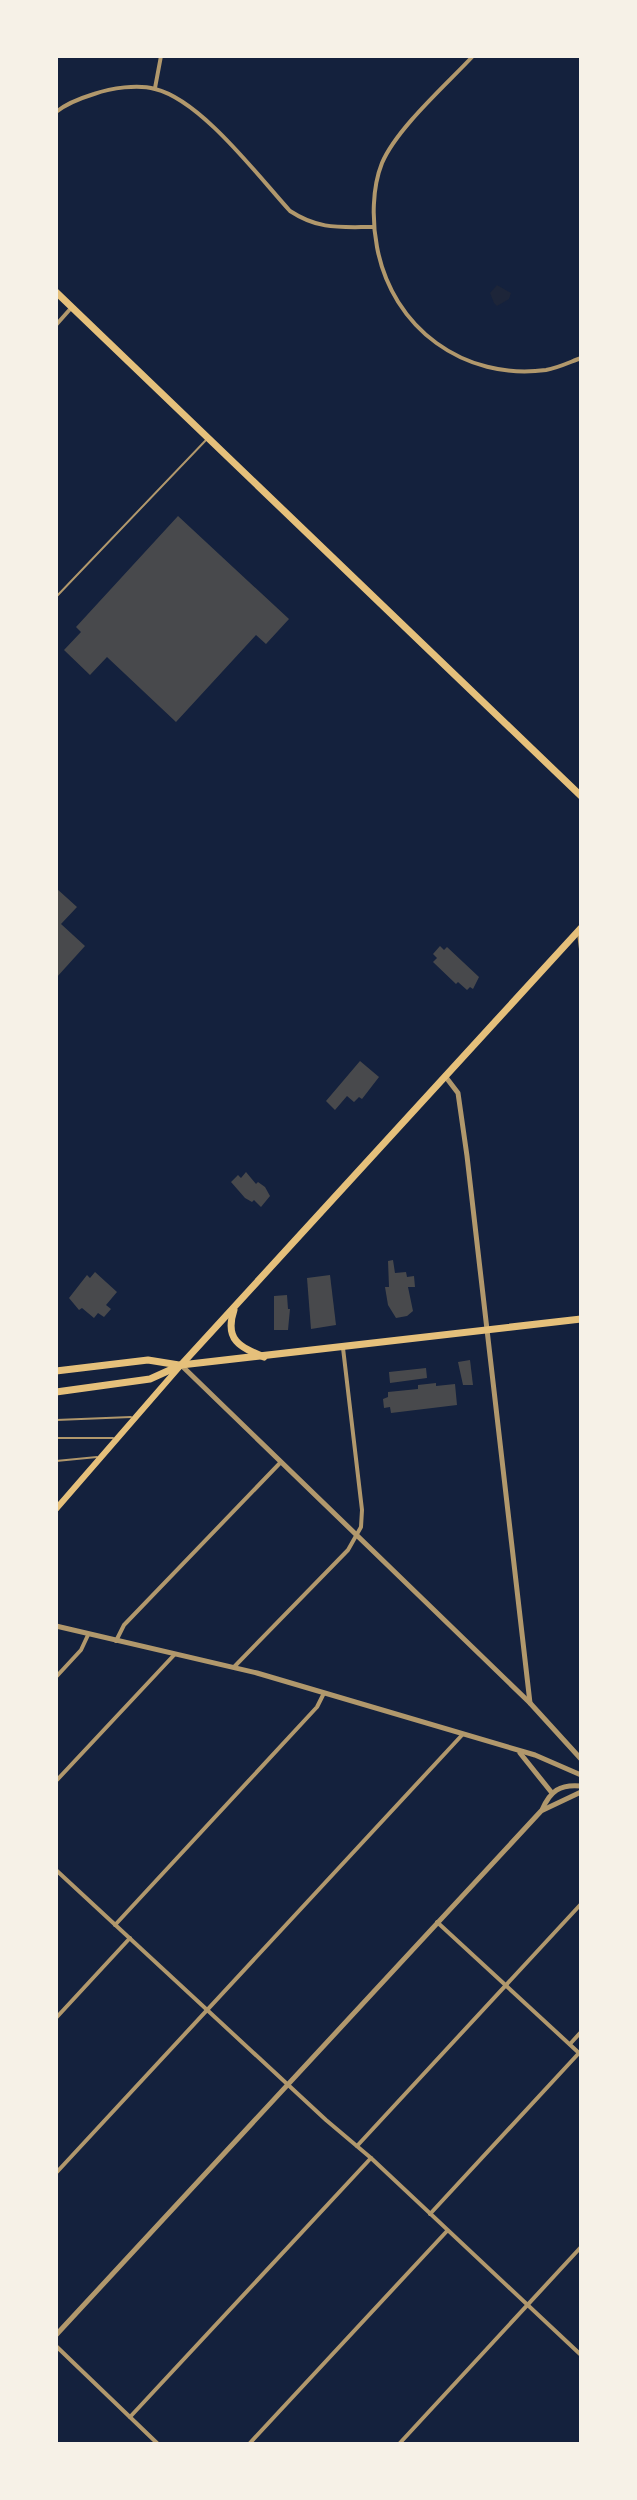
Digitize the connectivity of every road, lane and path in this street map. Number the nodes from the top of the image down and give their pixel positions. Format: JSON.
{"nodes":[{"id":1,"x":161,"y":56,"type":"edge"},
{"id":2,"x":473,"y":56,"type":"edge"},
{"id":3,"x":155,"y":88,"type":"junction"},
{"id":4,"x":56,"y":112,"type":"edge"},
{"id":5,"x":373,"y":227,"type":"junction"},
{"id":6,"x":56,"y":292,"type":"edge"},
{"id":7,"x":72,"y":307,"type":"junction"},
{"id":8,"x":56,"y":325,"type":"edge"},
{"id":9,"x":581,"y":358,"type":"edge"},
{"id":10,"x":207,"y":439,"type":"junction"},
{"id":11,"x":56,"y":597,"type":"edge"},
{"id":12,"x":581,"y":796,"type":"edge"},
{"id":13,"x":580,"y":930,"type":"edge"},
{"id":14,"x":581,"y":949,"type":"edge"},
{"id":15,"x":445,"y":1076,"type":"junction"},
{"id":16,"x":236,"y":1306,"type":"junction"},
{"id":17,"x":581,"y":1319,"type":"edge"},
{"id":18,"x":487,"y":1331,"type":"junction"},
{"id":19,"x":343,"y":1348,"type":"junction"},
{"id":20,"x":264,"y":1357,"type":"junction"},
{"id":21,"x":181,"y":1365,"type":"junction"},
{"id":22,"x":56,"y":1371,"type":"edge"},
{"id":23,"x":56,"y":1392,"type":"edge"},
{"id":24,"x":136,"y":1417,"type":"junction"},
{"id":25,"x":56,"y":1420,"type":"edge"},
{"id":26,"x":56,"y":1438,"type":"edge"},
{"id":27,"x":118,"y":1438,"type":"junction"},
{"id":28,"x":102,"y":1456,"type":"junction"},
{"id":29,"x":56,"y":1461,"type":"edge"},
{"id":30,"x":280,"y":1463,"type":"junction"},
{"id":31,"x":59,"y":1500,"type":"edge"},
{"id":32,"x":56,"y":1509,"type":"edge"},
{"id":33,"x":357,"y":1537,"type":"junction"},
{"id":34,"x":56,"y":1626,"type":"edge"},
{"id":35,"x":88,"y":1635,"type":"junction"},
{"id":36,"x":116,"y":1641,"type":"junction"},
{"id":37,"x":175,"y":1654,"type":"junction"},
{"id":38,"x":234,"y":1667,"type":"junction"},
{"id":39,"x":56,"y":1677,"type":"edge"},
{"id":40,"x":324,"y":1693,"type":"junction"},
{"id":41,"x":530,"y":1703,"type":"junction"},
{"id":42,"x":463,"y":1734,"type":"junction"},
{"id":43,"x":518,"y":1751,"type":"junction"},
{"id":44,"x":581,"y":1759,"type":"edge"},
{"id":45,"x":581,"y":1775,"type":"edge"},
{"id":46,"x":56,"y":1781,"type":"edge"},
{"id":47,"x":581,"y":1789,"type":"edge"},
{"id":48,"x":552,"y":1793,"type":"junction"},
{"id":49,"x":542,"y":1810,"type":"junction"},
{"id":50,"x":56,"y":1870,"type":"edge"},
{"id":51,"x":581,"y":1904,"type":"edge"},
{"id":52,"x":437,"y":1922,"type":"junction"},
{"id":53,"x":115,"y":1925,"type":"junction"},
{"id":54,"x":130,"y":1938,"type":"junction"},
{"id":55,"x":505,"y":1985,"type":"junction"},
{"id":56,"x":207,"y":2010,"type":"junction"},
{"id":57,"x":56,"y":2018,"type":"edge"},
{"id":58,"x":581,"y":2032,"type":"edge"},
{"id":59,"x":570,"y":2044,"type":"junction"},
{"id":60,"x":580,"y":2054,"type":"edge"},
{"id":61,"x":288,"y":2084,"type":"junction"},
{"id":62,"x":357,"y":2146,"type":"junction"},
{"id":63,"x":371,"y":2158,"type":"junction"},
{"id":64,"x":56,"y":2173,"type":"edge"},
{"id":65,"x":430,"y":2214,"type":"junction"},
{"id":66,"x":447,"y":2231,"type":"junction"},
{"id":67,"x":581,"y":2247,"type":"edge"},
{"id":68,"x":527,"y":2306,"type":"junction"},
{"id":69,"x":56,"y":2335,"type":"edge"},
{"id":70,"x":56,"y":2346,"type":"edge"},
{"id":71,"x":581,"y":2355,"type":"edge"},
{"id":72,"x":130,"y":2417,"type":"junction"},
{"id":73,"x":158,"y":2444,"type":"edge"},
{"id":74,"x":249,"y":2444,"type":"edge"},
{"id":75,"x":399,"y":2444,"type":"edge"}],
"edges":[{"from":1,"to":3,"type":"street"},
{"from":2,"to":5,"type":"street"},
{"from":3,"to":4,"type":"street"},
{"from":3,"to":5,"type":"street"},
{"from":5,"to":9,"type":"street"},
{"from":6,"to":7,"type":"main road"},
{"from":7,"to":8,"type":"street"},
{"from":7,"to":10,"type":"main road"},
{"from":10,"to":11,"type":"lane"},
{"from":10,"to":12,"type":"main road"},
{"from":13,"to":14,"type":"street"},
{"from":13,"to":15,"type":"main road"},
{"from":15,"to":16,"type":"main road"},
{"from":15,"to":18,"type":"street"},
{"from":16,"to":20,"type":"main road"},
{"from":16,"to":21,"type":"main road"},
{"from":17,"to":18,"type":"main road"},
{"from":18,"to":19,"type":"main road"},
{"from":18,"to":41,"type":"street"},
{"from":19,"to":20,"type":"main road"},
{"from":19,"to":33,"type":"street"},
{"from":20,"to":21,"type":"main road"},
{"from":21,"to":22,"type":"main road"},
{"from":21,"to":23,"type":"main road"},
{"from":21,"to":24,"type":"main road"},
{"from":21,"to":30,"type":"street"},
{"from":24,"to":25,"type":"lane"},
{"from":24,"to":27,"type":"main road"},
{"from":26,"to":27,"type":"lane"},
{"from":27,"to":28,"type":"main road"},
{"from":28,"to":29,"type":"lane"},
{"from":28,"to":31,"type":"main road"},
{"from":30,"to":33,"type":"street"},
{"from":30,"to":36,"type":"street"},
{"from":31,"to":32,"type":"main road"},
{"from":33,"to":38,"type":"street"},
{"from":33,"to":41,"type":"street"},
{"from":34,"to":35,"type":"street"},
{"from":35,"to":36,"type":"street"},
{"from":35,"to":39,"type":"street"},
{"from":36,"to":37,"type":"street"},
{"from":37,"to":38,"type":"street"},
{"from":37,"to":46,"type":"street"},
{"from":38,"to":40,"type":"street"},
{"from":40,"to":42,"type":"street"},
{"from":40,"to":53,"type":"street"},
{"from":41,"to":44,"type":"street"},
{"from":42,"to":43,"type":"street"},
{"from":42,"to":56,"type":"street"},
{"from":43,"to":45,"type":"street"},
{"from":43,"to":48,"type":"street"},
{"from":47,"to":48,"type":"street"},
{"from":47,"to":49,"type":"street"},
{"from":48,"to":49,"type":"street"},
{"from":49,"to":52,"type":"street"},
{"from":50,"to":53,"type":"street"},
{"from":51,"to":55,"type":"street"},
{"from":52,"to":55,"type":"street"},
{"from":52,"to":61,"type":"street"},
{"from":53,"to":54,"type":"street"},
{"from":54,"to":56,"type":"street"},
{"from":54,"to":57,"type":"street"},
{"from":55,"to":59,"type":"street"},
{"from":55,"to":62,"type":"street"},
{"from":56,"to":61,"type":"street"},
{"from":56,"to":64,"type":"street"},
{"from":58,"to":59,"type":"street"},
{"from":59,"to":60,"type":"street"},
{"from":60,"to":65,"type":"street"},
{"from":61,"to":62,"type":"street"},
{"from":61,"to":69,"type":"street"},
{"from":62,"to":63,"type":"street"},
{"from":63,"to":65,"type":"street"},
{"from":63,"to":72,"type":"street"},
{"from":65,"to":66,"type":"street"},
{"from":66,"to":68,"type":"street"},
{"from":66,"to":74,"type":"street"},
{"from":67,"to":68,"type":"street"},
{"from":68,"to":71,"type":"street"},
{"from":68,"to":75,"type":"street"},
{"from":70,"to":72,"type":"street"},
{"from":72,"to":73,"type":"street"}]}
